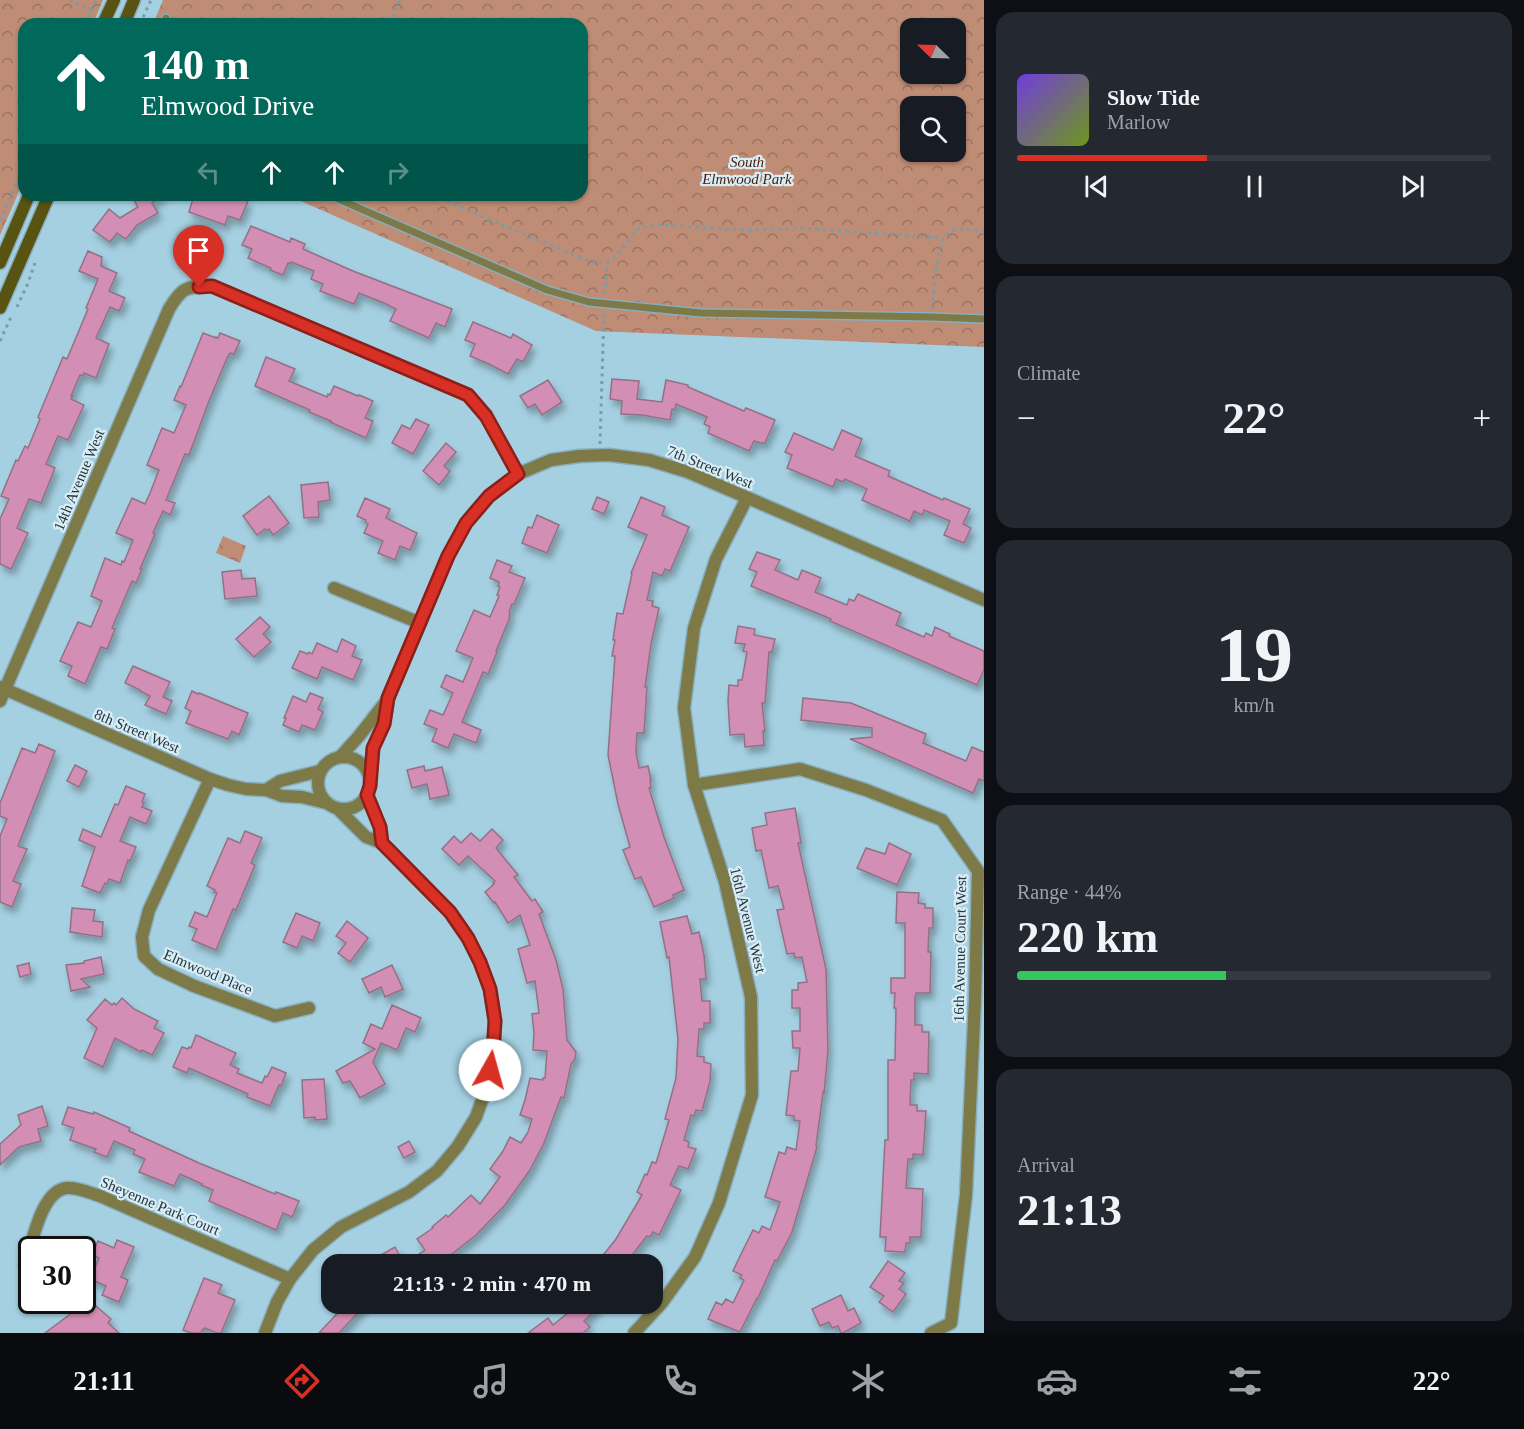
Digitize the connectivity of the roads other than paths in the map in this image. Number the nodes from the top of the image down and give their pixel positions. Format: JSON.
{"nodes":[{"id":1,"x":114,"y":0,"type":"edge"},
{"id":2,"x":134,"y":0,"type":"edge"},
{"id":3,"x":106,"y":18,"type":"edge"},
{"id":4,"x":126,"y":18,"type":"edge"},
{"id":5,"x":26,"y":201,"type":"edge"},
{"id":6,"x":46,"y":201,"type":"edge"},
{"id":7,"x":342,"y":201,"type":"edge"},
{"id":8,"x":0,"y":263,"type":"edge"},
{"id":9,"x":0,"y":308,"type":"edge"},
{"id":10,"x":984,"y":319,"type":"edge"},
{"id":11,"x":518,"y":474,"type":"junction"},
{"id":12,"x":747,"y":498,"type":"junction"},
{"id":13,"x":334,"y":588,"type":"dead end"},
{"id":14,"x":984,"y":600,"type":"edge"},
{"id":15,"x":420,"y":623,"type":"junction"},
{"id":16,"x":1,"y":692,"type":"edge"},
{"id":17,"x":388,"y":698,"type":"junction"},
{"id":18,"x":340,"y":757,"type":"junction"},
{"id":19,"x":320,"y":771,"type":"junction"},
{"id":20,"x":370,"y":778,"type":"junction"},
{"id":21,"x":210,"y":779,"type":"junction"},
{"id":22,"x":694,"y":785,"type":"junction"},
{"id":23,"x":266,"y":790,"type":"junction"},
{"id":24,"x":367,"y":795,"type":"junction"},
{"id":25,"x":326,"y":803,"type":"junction"},
{"id":26,"x":338,"y":809,"type":"junction"},
{"id":27,"x":382,"y":843,"type":"junction"},
{"id":28,"x":309,"y":1008,"type":"dead end"},
{"id":29,"x":34,"y":1236,"type":"edge"},
{"id":30,"x":291,"y":1279,"type":"junction"},
{"id":31,"x":265,"y":1333,"type":"edge"},
{"id":32,"x":634,"y":1333,"type":"edge"},
{"id":33,"x":931,"y":1333,"type":"edge"}],
"edges":[{"from":1,"to":3,"type":"street"},
{"from":2,"to":4,"type":"street"},
{"from":5,"to":8,"type":"street"},
{"from":6,"to":9,"type":"street"},
{"from":7,"to":10,"type":"lane"},
{"from":11,"to":12,"type":"street","name":"7th Street West"},
{"from":11,"to":15,"type":"street","name":"7th Street West"},
{"from":11,"to":16,"type":"street","name":"14th Avenue West"},
{"from":12,"to":14,"type":"street","name":"7th Street West"},
{"from":12,"to":22,"type":"street","name":"16th Avenue West"},
{"from":13,"to":15,"type":"street"},
{"from":15,"to":17,"type":"street","name":"7th Street West"},
{"from":16,"to":21,"type":"street","name":"8th Street West"},
{"from":17,"to":18,"type":"street"},
{"from":17,"to":20,"type":"street"},
{"from":18,"to":19,"type":"street"},
{"from":18,"to":20,"type":"street"},
{"from":19,"to":23,"type":"street","name":"8th Street West"},
{"from":19,"to":25,"type":"street"},
{"from":20,"to":24,"type":"street"},
{"from":21,"to":23,"type":"street","name":"8th Street West"},
{"from":21,"to":28,"type":"street","name":"Elmwood Place"},
{"from":22,"to":32,"type":"street","name":"16th Avenue West"},
{"from":22,"to":33,"type":"street","name":"16th Avenue Court West"},
{"from":23,"to":25,"type":"street","name":"8th Street West"},
{"from":24,"to":26,"type":"street"},
{"from":24,"to":27,"type":"street"},
{"from":25,"to":26,"type":"street"},
{"from":26,"to":27,"type":"street"},
{"from":27,"to":30,"type":"street"},
{"from":29,"to":30,"type":"street","name":"Sheyenne Park Court"},
{"from":30,"to":31,"type":"street"}]}
